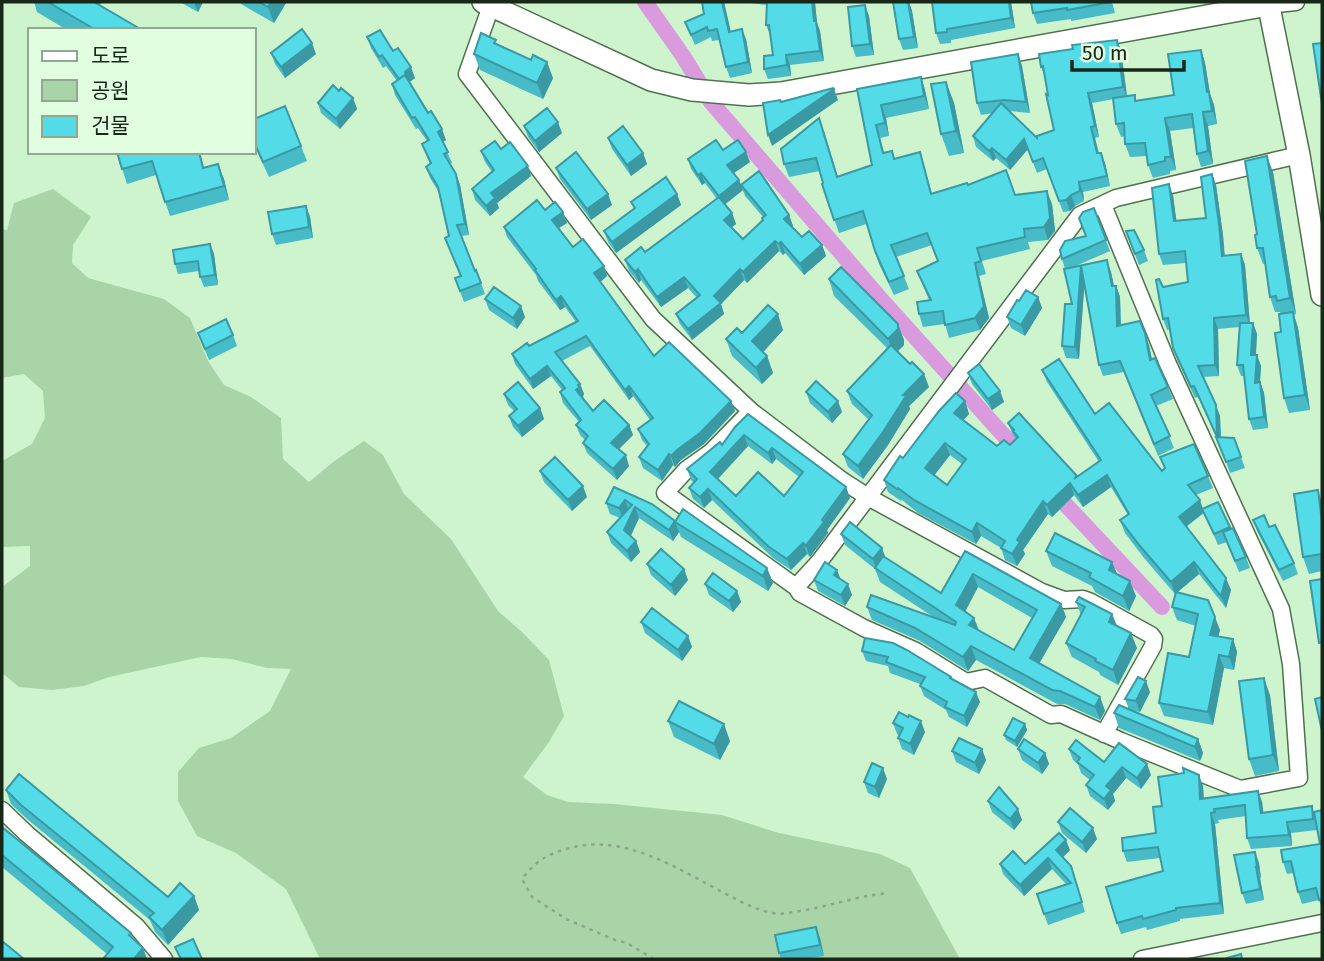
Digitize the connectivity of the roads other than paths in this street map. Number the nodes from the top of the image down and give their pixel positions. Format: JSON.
{"nodes":[{"id":1,"x":1296,"y":2,"type":"edge"},
{"id":2,"x":1268,"y":3,"type":"edge"},
{"id":3,"x":487,"y":4,"type":"edge"},
{"id":4,"x":1299,"y":155,"type":"junction"},
{"id":5,"x":1103,"y":205,"type":"junction"},
{"id":6,"x":1322,"y":295,"type":"edge"},
{"id":7,"x":751,"y":411,"type":"junction"},
{"id":8,"x":868,"y":497,"type":"junction"},
{"id":9,"x":796,"y":587,"type":"junction"},
{"id":10,"x":1104,"y":734,"type":"junction"},
{"id":11,"x":2,"y":810,"type":"edge"},
{"id":12,"x":1322,"y":923,"type":"edge"},
{"id":13,"x":164,"y":959,"type":"edge"},
{"id":14,"x":1142,"y":959,"type":"edge"}],
"edges":[{"from":1,"to":2,"type":"street"},
{"from":2,"to":3,"type":"main road"},
{"from":2,"to":4,"type":"main road"},
{"from":3,"to":7,"type":"street"},
{"from":4,"to":5,"type":"street"},
{"from":4,"to":6,"type":"main road"},
{"from":5,"to":8,"type":"street"},
{"from":5,"to":10,"type":"street"},
{"from":7,"to":8,"type":"street"},
{"from":7,"to":9,"type":"street"},
{"from":8,"to":9,"type":"street"},
{"from":8,"to":10,"type":"street"},
{"from":9,"to":10,"type":"street"},
{"from":11,"to":13,"type":"street"},
{"from":12,"to":14,"type":"street"}]}
